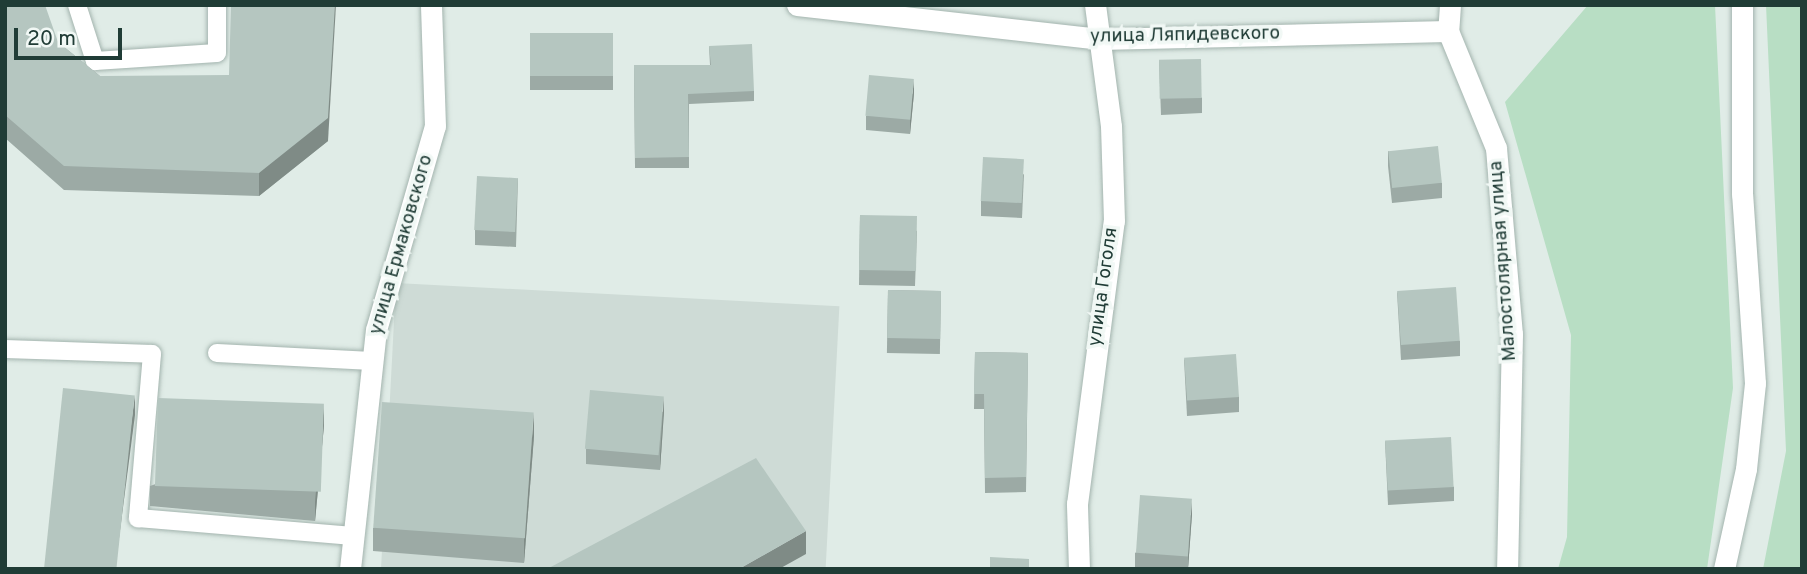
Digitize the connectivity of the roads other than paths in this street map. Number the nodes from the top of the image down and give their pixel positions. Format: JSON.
{"nodes":[{"id":1,"x":77,"y":5,"type":"edge"},
{"id":2,"x":217,"y":5,"type":"edge"},
{"id":3,"x":430,"y":5,"type":"edge"},
{"id":4,"x":797,"y":5,"type":"edge"},
{"id":5,"x":915,"y":5,"type":"edge"},
{"id":6,"x":1095,"y":5,"type":"edge"},
{"id":7,"x":1450,"y":5,"type":"edge"},
{"id":8,"x":1742,"y":5,"type":"edge"},
{"id":9,"x":892,"y":16,"type":"junction"},
{"id":10,"x":1448,"y":31,"type":"junction"},
{"id":11,"x":1100,"y":39,"type":"junction"},
{"id":12,"x":5,"y":349,"type":"edge"},
{"id":13,"x":217,"y":353,"type":"dead end"},
{"id":14,"x":372,"y":361,"type":"junction"},
{"id":15,"x":353,"y":536,"type":"junction"},
{"id":16,"x":350,"y":569,"type":"edge"},
{"id":17,"x":1079,"y":569,"type":"edge"},
{"id":18,"x":1507,"y":569,"type":"edge"},
{"id":19,"x":1724,"y":569,"type":"edge"}],
"edges":[{"from":1,"to":2,"type":"lane"},
{"from":3,"to":14,"type":"street","name":"улица Ермаковского"},
{"from":4,"to":9,"type":"street","name":"улица Ляпидевского"},
{"from":5,"to":9,"type":"street"},
{"from":6,"to":11,"type":"street","name":"улица Гоголя"},
{"from":7,"to":10,"type":"street","name":"Малостолярная улица"},
{"from":8,"to":19,"type":"street"},
{"from":9,"to":11,"type":"street","name":"улица Ляпидевского"},
{"from":10,"to":11,"type":"street","name":"улица Ляпидевского"},
{"from":10,"to":18,"type":"street","name":"Малостолярная улица"},
{"from":11,"to":17,"type":"street","name":"улица Гоголя"},
{"from":12,"to":15,"type":"lane"},
{"from":13,"to":14,"type":"lane"},
{"from":14,"to":15,"type":"street","name":"улица Ермаковского"},
{"from":15,"to":16,"type":"street","name":"улица Ермаковского"}]}
